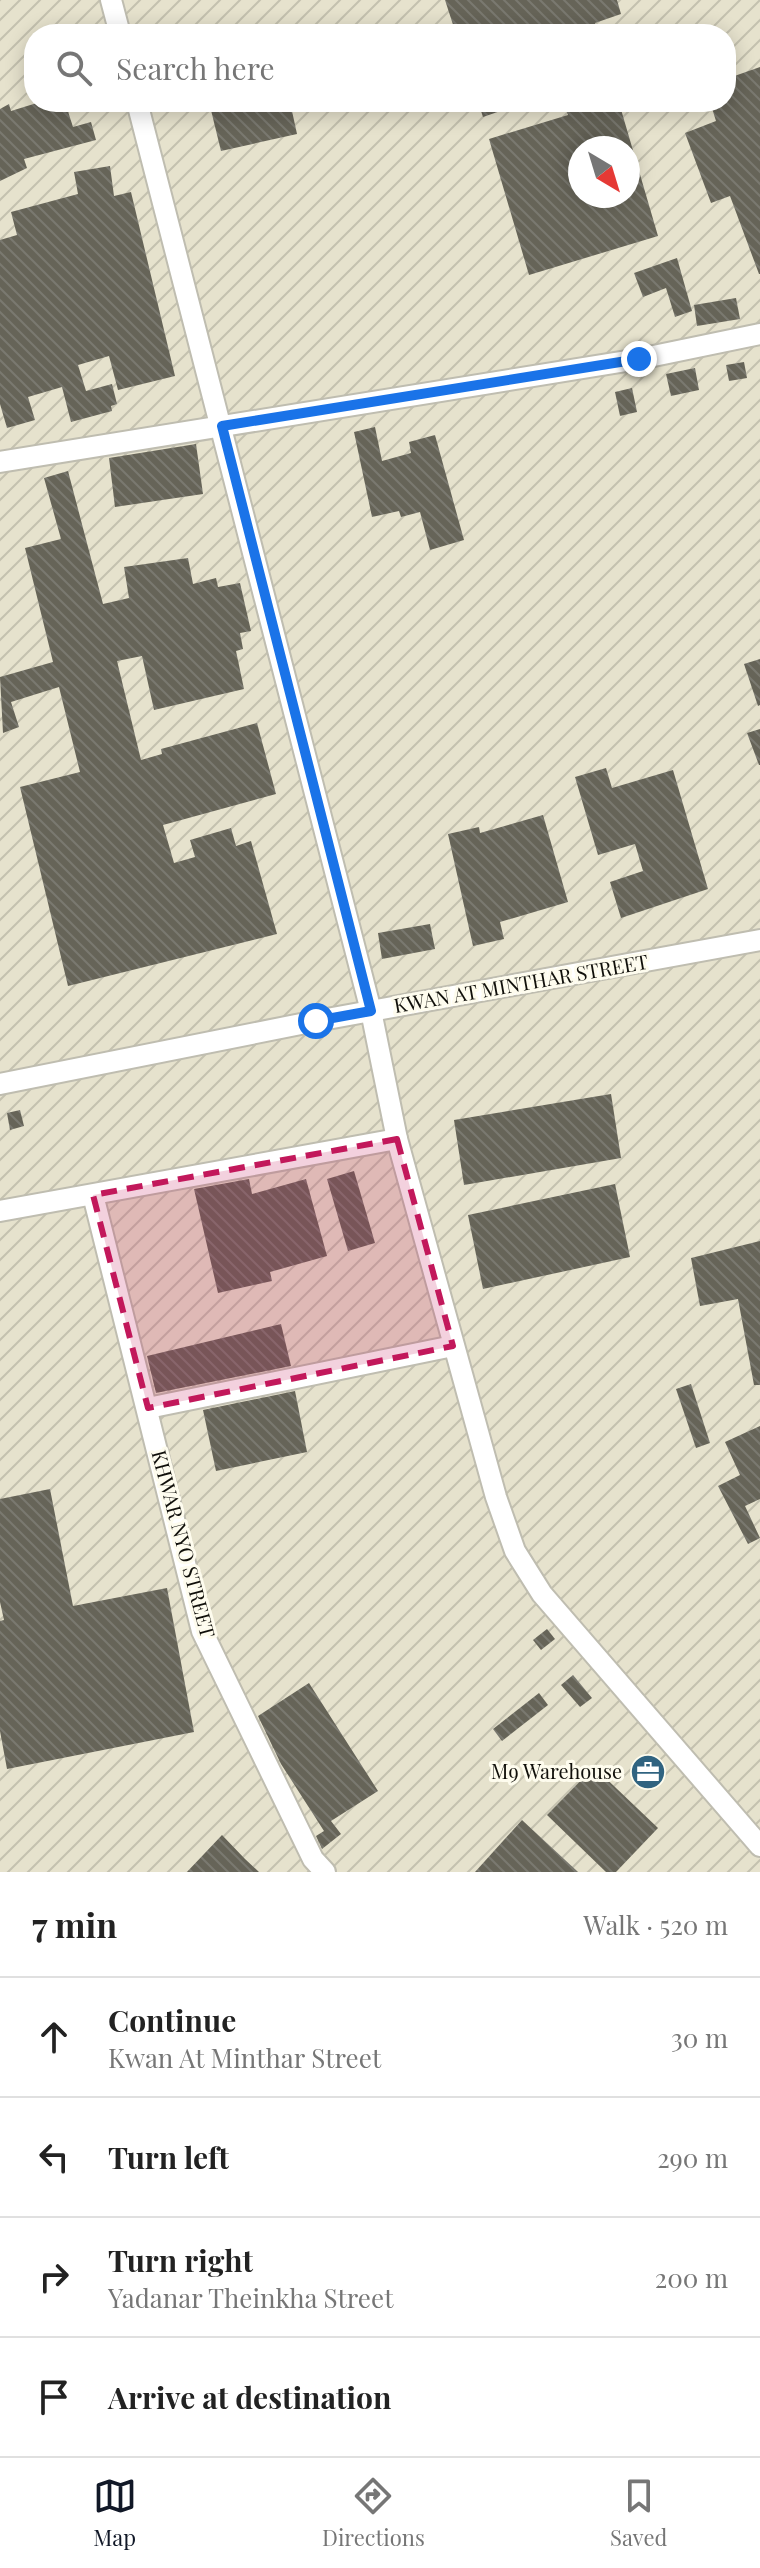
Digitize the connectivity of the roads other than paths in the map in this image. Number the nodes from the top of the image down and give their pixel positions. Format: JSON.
{"nodes":[{"id":1,"x":111,"y":0,"type":"edge"},
{"id":2,"x":117,"y":24,"type":"edge"},
{"id":3,"x":140,"y":112,"type":"edge"},
{"id":4,"x":760,"y":334,"type":"edge"},
{"id":5,"x":222,"y":426,"type":"junction"},
{"id":6,"x":0,"y":462,"type":"edge"},
{"id":7,"x":760,"y":940,"type":"edge"},
{"id":8,"x":371,"y":1011,"type":"junction"},
{"id":9,"x":0,"y":1084,"type":"edge"},
{"id":10,"x":397,"y":1139,"type":"junction"},
{"id":11,"x":93,"y":1195,"type":"junction"},
{"id":12,"x":0,"y":1211,"type":"edge"},
{"id":13,"x":453,"y":1346,"type":"junction"},
{"id":14,"x":148,"y":1408,"type":"junction"},
{"id":15,"x":760,"y":1846,"type":"edge"},
{"id":16,"x":325,"y":1872,"type":"edge"}],
"edges":[{"from":1,"to":2,"type":"street"},
{"from":3,"to":5,"type":"street"},
{"from":4,"to":5,"type":"street"},
{"from":5,"to":6,"type":"street"},
{"from":5,"to":8,"type":"street"},
{"from":7,"to":8,"type":"street","name":"KWAN AT MINTHAR STREET"},
{"from":8,"to":9,"type":"street","name":"KWAN AT MINTHAR STREET"},
{"from":8,"to":10,"type":"street"},
{"from":10,"to":11,"type":"street"},
{"from":10,"to":13,"type":"street"},
{"from":11,"to":12,"type":"street"},
{"from":11,"to":14,"type":"street","name":"KHWAR NYO STREET"},
{"from":13,"to":14,"type":"street"},
{"from":13,"to":15,"type":"street"},
{"from":14,"to":16,"type":"street","name":"KHWAR NYO STREET"}]}
